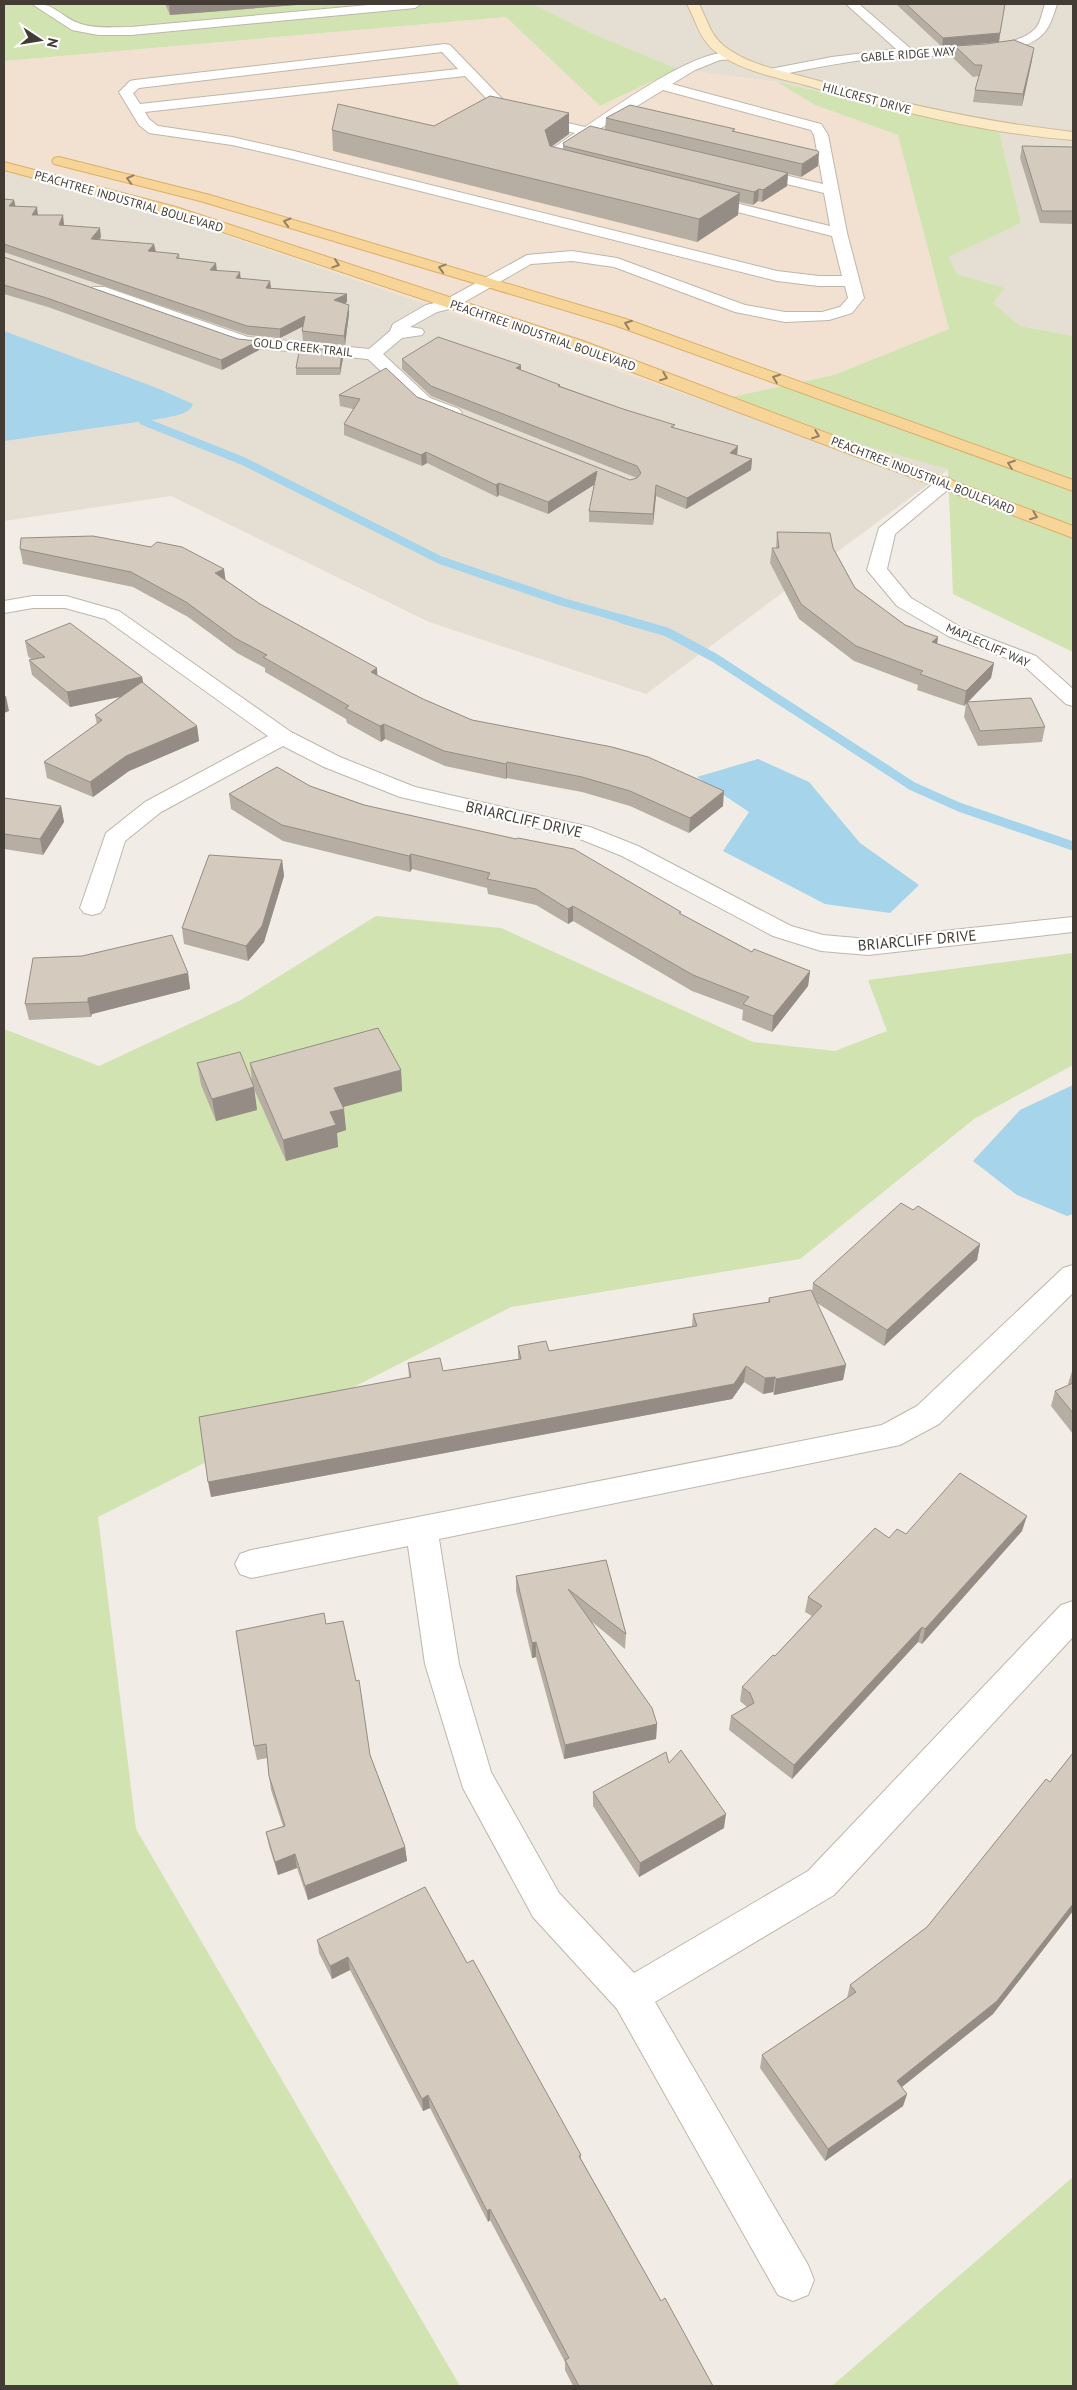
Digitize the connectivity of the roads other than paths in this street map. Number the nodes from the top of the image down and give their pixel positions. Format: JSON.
{"nodes":[{"id":1,"x":38,"y":4,"type":"edge"},
{"id":2,"x":415,"y":4,"type":"edge"},
{"id":3,"x":693,"y":4,"type":"edge"},
{"id":4,"x":852,"y":4,"type":"edge"},
{"id":5,"x":1052,"y":4,"type":"edge"},
{"id":6,"x":908,"y":53,"type":"junction"},
{"id":7,"x":730,"y":56,"type":"junction"},
{"id":8,"x":468,"y":72,"type":"junction"},
{"id":9,"x":775,"y":72,"type":"junction"},
{"id":10,"x":661,"y":85,"type":"junction"},
{"id":11,"x":136,"y":109,"type":"junction"},
{"id":12,"x":586,"y":132,"type":"junction"},
{"id":13,"x":1073,"y":136,"type":"edge"},
{"id":14,"x":633,"y":143,"type":"edge"},
{"id":15,"x":42,"y":157,"type":"dead end"},
{"id":16,"x":4,"y":166,"type":"edge"},
{"id":17,"x":736,"y":167,"type":"edge"},
{"id":18,"x":592,"y":172,"type":"edge"},
{"id":19,"x":830,"y":190,"type":"junction"},
{"id":20,"x":687,"y":195,"type":"edge"},
{"id":21,"x":839,"y":233,"type":"junction"},
{"id":22,"x":851,"y":281,"type":"junction"},
{"id":23,"x":489,"y":282,"type":"junction"},
{"id":24,"x":85,"y":286,"type":"edge"},
{"id":25,"x":451,"y":304,"type":"junction"},
{"id":26,"x":373,"y":354,"type":"junction"},
{"id":27,"x":468,"y":419,"type":"edge"},
{"id":28,"x":945,"y":483,"type":"junction"},
{"id":29,"x":1073,"y":486,"type":"edge"},
{"id":30,"x":1073,"y":532,"type":"edge"},
{"id":31,"x":4,"y":607,"type":"edge"},
{"id":32,"x":1073,"y":700,"type":"edge"},
{"id":33,"x":283,"y":737,"type":"junction"},
{"id":34,"x":92,"y":908,"type":"dead end"},
{"id":35,"x":1073,"y":925,"type":"edge"},
{"id":36,"x":1073,"y":1276,"type":"edge"},
{"id":37,"x":422,"y":1530,"type":"junction"},
{"id":38,"x":251,"y":1564,"type":"dead end"},
{"id":39,"x":1073,"y":1615,"type":"edge"},
{"id":40,"x":630,"y":1996,"type":"junction"},
{"id":41,"x":793,"y":2280,"type":"dead end"}],
"edges":[{"from":1,"to":2,"type":"street"},
{"from":3,"to":7,"type":"street","name":"HILLCREST DRIVE"},
{"from":4,"to":6,"type":"street"},
{"from":5,"to":6,"type":"street","name":"GABLE RIDGE WAY"},
{"from":6,"to":9,"type":"street","name":"GABLE RIDGE WAY"},
{"from":7,"to":9,"type":"street","name":"HILLCREST DRIVE"},
{"from":7,"to":10,"type":"street"},
{"from":8,"to":11,"type":"street"},
{"from":8,"to":11,"type":"street"},
{"from":8,"to":12,"type":"street"},
{"from":9,"to":13,"type":"street","name":"HILLCREST DRIVE"},
{"from":10,"to":12,"type":"street"},
{"from":10,"to":19,"type":"street"},
{"from":11,"to":22,"type":"street"},
{"from":12,"to":14,"type":"street"},
{"from":12,"to":18,"type":"street"},
{"from":23,"to":15,"type":"main road","name":"PEACHTREE INDUSTRIAL BOULEVARD","one_way":true},
{"from":16,"to":25,"type":"main road","name":"PEACHTREE INDUSTRIAL BOULEVARD","one_way":true},
{"from":17,"to":19,"type":"street"},
{"from":19,"to":21,"type":"street"},
{"from":20,"to":21,"type":"street"},
{"from":21,"to":22,"type":"street"},
{"from":22,"to":23,"type":"street","name":"GOLD CREEK TRAIL"},
{"from":23,"to":25,"type":"street","name":"GOLD CREEK TRAIL"},
{"from":29,"to":23,"type":"main road","name":"PEACHTREE INDUSTRIAL BOULEVARD","one_way":true},
{"from":24,"to":26,"type":"street","name":"GOLD CREEK TRAIL"},
{"from":25,"to":26,"type":"street","name":"GOLD CREEK TRAIL"},
{"from":25,"to":28,"type":"main road","name":"PEACHTREE INDUSTRIAL BOULEVARD","one_way":true},
{"from":26,"to":27,"type":"street"},
{"from":28,"to":30,"type":"main road","name":"PEACHTREE INDUSTRIAL BOULEVARD","one_way":true},
{"from":28,"to":32,"type":"street","name":"MAPLECLIFF WAY"},
{"from":31,"to":33,"type":"street","name":"BRIARCLIFF DRIVE"},
{"from":33,"to":34,"type":"street"},
{"from":33,"to":35,"type":"street","name":"BRIARCLIFF DRIVE"},
{"from":36,"to":37,"type":"street"},
{"from":37,"to":38,"type":"street"},
{"from":37,"to":40,"type":"street"},
{"from":39,"to":40,"type":"street"},
{"from":40,"to":41,"type":"street"}]}
